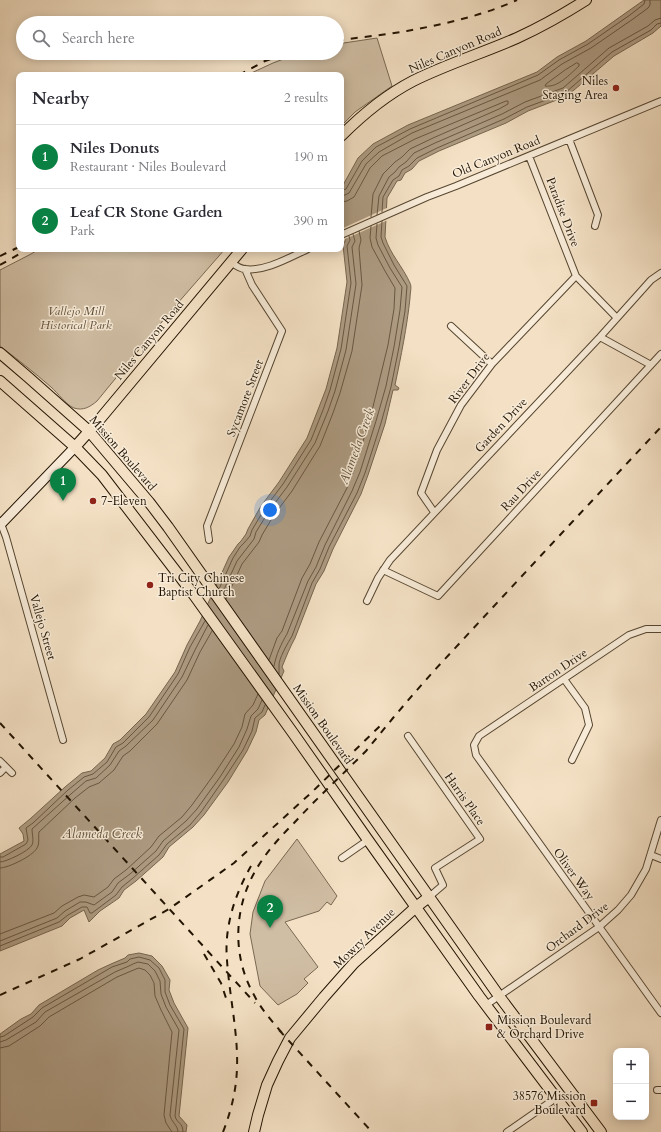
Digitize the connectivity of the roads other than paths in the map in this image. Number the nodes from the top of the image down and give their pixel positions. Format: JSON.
{"nodes":[{"id":1,"x":586,"y":0,"type":"edge"},
{"id":2,"x":661,"y":101,"type":"edge"},
{"id":3,"x":344,"y":133,"type":"edge"},
{"id":4,"x":570,"y":139,"type":"junction"},
{"id":5,"x":530,"y":156,"type":"junction"},
{"id":6,"x":595,"y":226,"type":"dead end"},
{"id":7,"x":344,"y":234,"type":"edge"},
{"id":8,"x":239,"y":252,"type":"edge"},
{"id":9,"x":301,"y":252,"type":"edge"},
{"id":10,"x":231,"y":262,"type":"junction"},
{"id":11,"x":245,"y":269,"type":"junction"},
{"id":12,"x":660,"y":274,"type":"edge"},
{"id":13,"x":576,"y":276,"type":"junction"},
{"id":14,"x":616,"y":317,"type":"junction"},
{"id":15,"x":451,"y":326,"type":"dead end"},
{"id":16,"x":600,"y":337,"type":"junction"},
{"id":17,"x":0,"y":353,"type":"edge"},
{"id":18,"x":661,"y":354,"type":"edge"},
{"id":19,"x":492,"y":364,"type":"junction"},
{"id":20,"x":651,"y":365,"type":"junction"},
{"id":21,"x":0,"y":381,"type":"edge"},
{"id":22,"x":89,"y":431,"type":"junction"},
{"id":23,"x":76,"y":446,"type":"junction"},
{"id":24,"x":434,"y":512,"type":"junction"},
{"id":25,"x":0,"y":523,"type":"edge"},
{"id":26,"x":209,"y":540,"type":"dead end"},
{"id":27,"x":383,"y":570,"type":"junction"},
{"id":28,"x":367,"y":601,"type":"dead end"},
{"id":29,"x":661,"y":629,"type":"edge"},
{"id":30,"x":564,"y":679,"type":"junction"},
{"id":31,"x":408,"y":736,"type":"dead end"},
{"id":32,"x":63,"y":740,"type":"dead end"},
{"id":33,"x":474,"y":745,"type":"joint"},
{"id":34,"x":0,"y":760,"type":"edge"},
{"id":35,"x":572,"y":760,"type":"dead end"},
{"id":36,"x":6,"y":767,"type":"junction"},
{"id":37,"x":0,"y":773,"type":"edge"},
{"id":38,"x":12,"y":773,"type":"dead end"},
{"id":39,"x":661,"y":820,"type":"edge"},
{"id":40,"x":368,"y":840,"type":"junction"},
{"id":41,"x":651,"y":855,"type":"junction"},
{"id":42,"x":342,"y":858,"type":"dead end"},
{"id":43,"x":661,"y":859,"type":"edge"},
{"id":44,"x":429,"y":897,"type":"junction"},
{"id":45,"x":416,"y":907,"type":"junction"},
{"id":46,"x":599,"y":926,"type":"junction"},
{"id":47,"x":499,"y":996,"type":"junction"},
{"id":48,"x":321,"y":1001,"type":"junction"},
{"id":49,"x":486,"y":1005,"type":"junction"},
{"id":50,"x":661,"y":1013,"type":"edge"},
{"id":51,"x":556,"y":1098,"type":"junction"},
{"id":52,"x":254,"y":1132,"type":"edge"},
{"id":53,"x":260,"y":1132,"type":"edge"},
{"id":54,"x":507,"y":1132,"type":"edge"},
{"id":55,"x":582,"y":1132,"type":"edge"},
{"id":56,"x":601,"y":1132,"type":"edge"}],
"edges":[{"from":1,"to":3,"type":"main road","name":"Niles Canyon Road"},
{"from":2,"to":4,"type":"street","name":"Old Canyon Road"},
{"from":4,"to":5,"type":"street","name":"Old Canyon Road"},
{"from":4,"to":6,"type":"street"},
{"from":5,"to":7,"type":"street","name":"Old Canyon Road"},
{"from":5,"to":13,"type":"street","name":"Paradise Drive"},
{"from":8,"to":10,"type":"main road","name":"Niles Canyon Road"},
{"from":9,"to":11,"type":"street"},
{"from":10,"to":11,"type":"street"},
{"from":10,"to":22,"type":"main road","name":"Niles Canyon Road"},
{"from":11,"to":26,"type":"street","name":"Sycamore Street"},
{"from":12,"to":14,"type":"street","name":"Garden Drive"},
{"from":13,"to":14,"type":"street"},
{"from":13,"to":19,"type":"street","name":"River Drive"},
{"from":14,"to":16,"type":"street","name":"Garden Drive"},
{"from":15,"to":19,"type":"street"},
{"from":16,"to":20,"type":"street"},
{"from":16,"to":24,"type":"street","name":"Garden Drive"},
{"from":17,"to":22,"type":"main road","name":"Mission Boulevard"},
{"from":18,"to":20,"type":"street","name":"Rau Drive"},
{"from":19,"to":24,"type":"street","name":"River Drive"},
{"from":20,"to":27,"type":"street","name":"Rau Drive"},
{"from":21,"to":23,"type":"main road"},
{"from":22,"to":23,"type":"main road","name":"Niles Canyon Road"},
{"from":22,"to":44,"type":"main road","name":"Mission Boulevard"},
{"from":23,"to":25,"type":"main road"},
{"from":23,"to":40,"type":"main road"},
{"from":24,"to":27,"type":"street","name":"Garden Drive"},
{"from":25,"to":32,"type":"street","name":"Vallejo Street"},
{"from":27,"to":28,"type":"street","name":"Garden Drive"},
{"from":29,"to":30,"type":"street","name":"Barton Drive"},
{"from":30,"to":33,"type":"street","name":"Barton Drive"},
{"from":30,"to":35,"type":"street"},
{"from":31,"to":44,"type":"street","name":"Harris Place"},
{"from":33,"to":46,"type":"street","name":"Oliver Way"},
{"from":34,"to":36,"type":"street"},
{"from":36,"to":37,"type":"street"},
{"from":36,"to":38,"type":"street"},
{"from":39,"to":41,"type":"street","name":"Orchard Drive"},
{"from":40,"to":42,"type":"street"},
{"from":40,"to":45,"type":"main road"},
{"from":41,"to":43,"type":"street"},
{"from":41,"to":46,"type":"street","name":"Orchard Drive"},
{"from":44,"to":45,"type":"main road","name":"Mowry Avenue"},
{"from":44,"to":47,"type":"main road","name":"Mission Boulevard"},
{"from":45,"to":48,"type":"main road","name":"Mowry Avenue"},
{"from":45,"to":49,"type":"main road"},
{"from":46,"to":47,"type":"street","name":"Orchard Drive"},
{"from":46,"to":50,"type":"street","name":"Oliver Way"},
{"from":47,"to":49,"type":"street","name":"Orchard Drive"},
{"from":47,"to":56,"type":"main road","name":"Mission Boulevard"},
{"from":48,"to":52,"type":"main road","name":"Mowry Avenue"},
{"from":48,"to":53,"type":"main road","name":"Mowry Avenue"},
{"from":49,"to":51,"type":"main road"},
{"from":51,"to":54,"type":"street"},
{"from":51,"to":55,"type":"main road"}]}
